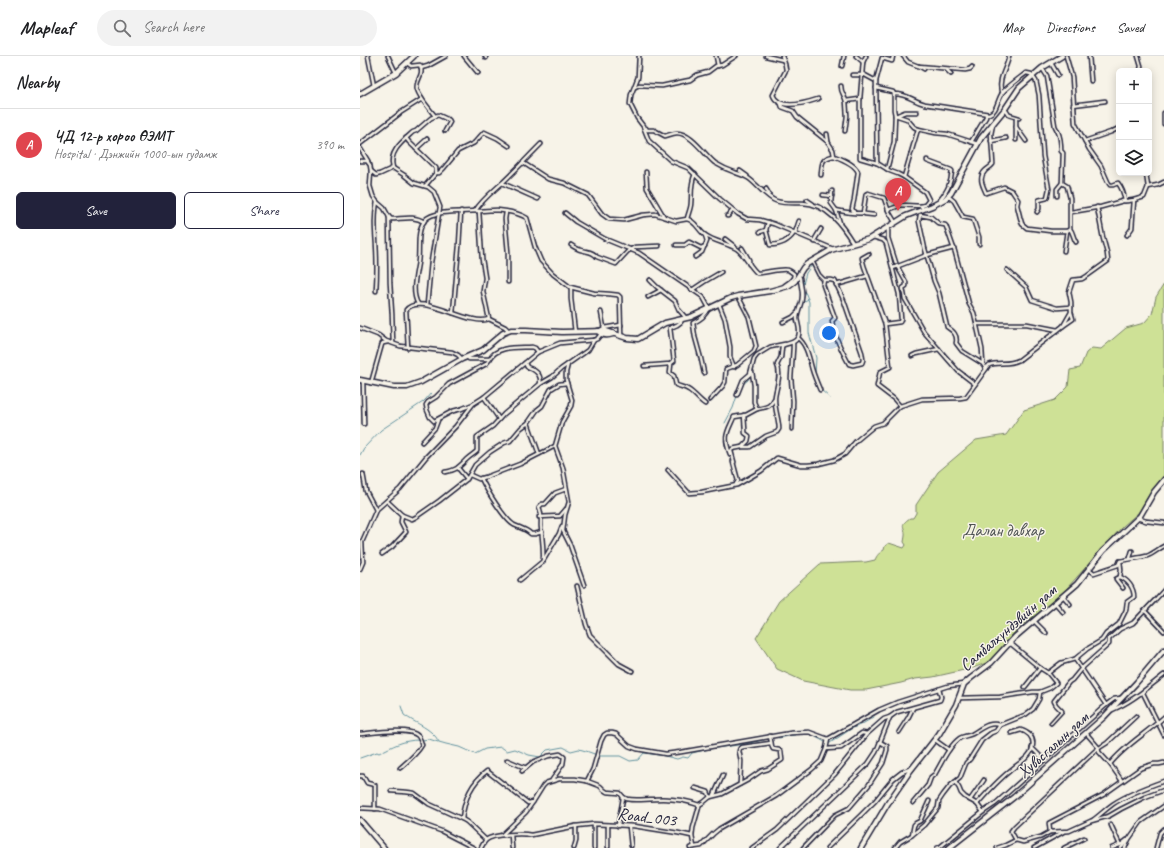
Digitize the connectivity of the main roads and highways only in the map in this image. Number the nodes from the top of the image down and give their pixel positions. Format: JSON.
{"nodes":[{"id":1,"x":414,"y":56,"type":"edge"},
{"id":2,"x":1062,"y":56,"type":"edge"},
{"id":3,"x":360,"y":94,"type":"edge"},
{"id":4,"x":361,"y":381,"type":"edge"},
{"id":5,"x":1164,"y":480,"type":"edge"},
{"id":6,"x":1164,"y":650,"type":"edge"},
{"id":7,"x":360,"y":820,"type":"edge"},
{"id":8,"x":384,"y":848,"type":"edge"},
{"id":9,"x":861,"y":848,"type":"edge"},
{"id":10,"x":949,"y":848,"type":"edge"}],
"edges":[{"from":1,"to":3,"type":"main road"},
{"from":2,"to":4,"type":"main road"},
{"from":5,"to":9,"type":"main road","name":"Самбалхүндэвийн зам"},
{"from":6,"to":10,"type":"main road","name":"Хувьсгалын зам"},
{"from":7,"to":8,"type":"main road"}]}
